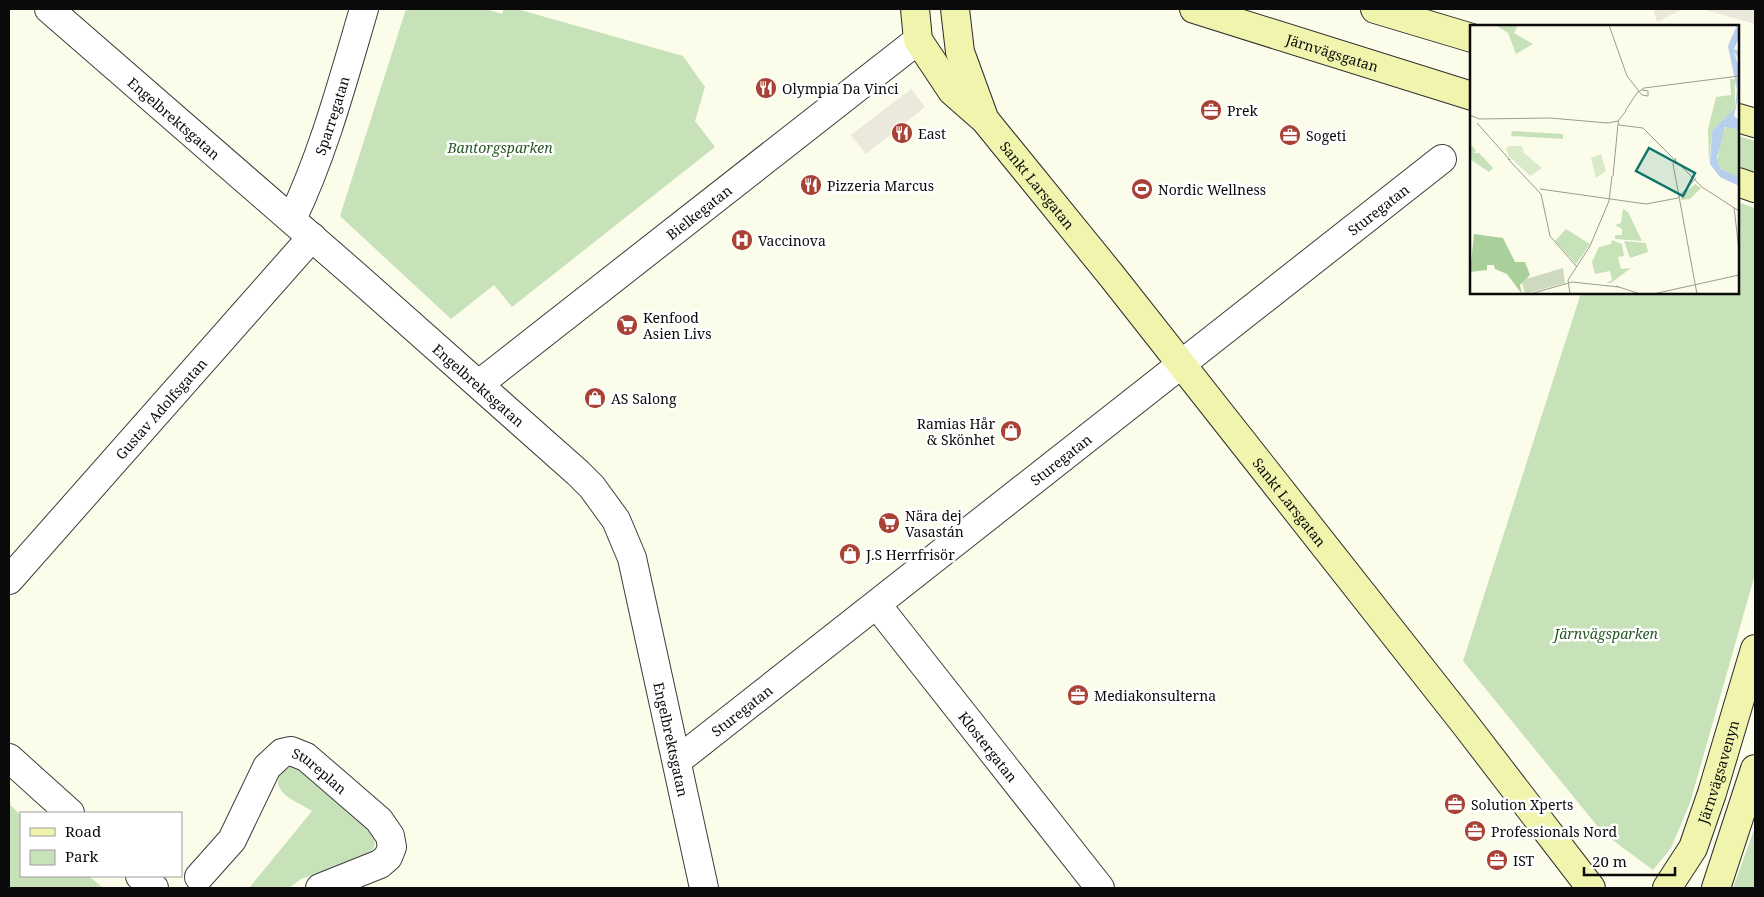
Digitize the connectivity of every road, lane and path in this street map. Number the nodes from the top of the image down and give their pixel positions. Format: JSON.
{"nodes":[{"id":1,"x":49,"y":9,"type":"edge"},
{"id":2,"x":364,"y":9,"type":"edge"},
{"id":3,"x":955,"y":9,"type":"edge"},
{"id":4,"x":1194,"y":9,"type":"edge"},
{"id":5,"x":1375,"y":9,"type":"edge"},
{"id":6,"x":914,"y":10,"type":"edge"},
{"id":7,"x":1470,"y":37,"type":"edge"},
{"id":8,"x":918,"y":40,"type":"junction"},
{"id":9,"x":1470,"y":95,"type":"edge"},
{"id":10,"x":1739,"y":118,"type":"edge"},
{"id":11,"x":985,"y":120,"type":"junction"},
{"id":12,"x":1755,"y":123,"type":"edge"},
{"id":13,"x":1442,"y":159,"type":"dead end"},
{"id":14,"x":1739,"y":182,"type":"edge"},
{"id":15,"x":1755,"y":188,"type":"edge"},
{"id":16,"x":292,"y":219,"type":"junction"},
{"id":17,"x":312,"y":237,"type":"junction"},
{"id":18,"x":1181,"y":365,"type":"junction"},
{"id":19,"x":479,"y":384,"type":"junction"},
{"id":20,"x":9,"y":580,"type":"edge"},
{"id":21,"x":877,"y":605,"type":"junction"},
{"id":22,"x":1755,"y":649,"type":"edge"},
{"id":23,"x":9,"y":758,"type":"edge"},
{"id":24,"x":677,"y":761,"type":"junction"},
{"id":25,"x":1755,"y":769,"type":"edge"},
{"id":26,"x":69,"y":812,"type":"edge"},
{"id":27,"x":141,"y":877,"type":"edge"},
{"id":28,"x":200,"y":877,"type":"dead end"},
{"id":29,"x":154,"y":888,"type":"edge"},
{"id":30,"x":320,"y":888,"type":"edge"},
{"id":31,"x":704,"y":888,"type":"edge"},
{"id":32,"x":1100,"y":888,"type":"edge"},
{"id":33,"x":1591,"y":888,"type":"edge"},
{"id":34,"x":1667,"y":888,"type":"edge"},
{"id":35,"x":1716,"y":888,"type":"edge"}],
"edges":[{"from":1,"to":16,"type":"street","name":"Engelbrektsgatan"},
{"from":2,"to":16,"type":"street","name":"Sparregatan"},
{"from":3,"to":11,"type":"main road","name":"Sankt Larsgatan"},
{"from":4,"to":9,"type":"main road","name":"Järnvägsgatan"},
{"from":5,"to":7,"type":"main road"},
{"from":6,"to":8,"type":"main road","name":"Sankt Larsgatan"},
{"from":8,"to":11,"type":"main road","name":"Sankt Larsgatan"},
{"from":8,"to":19,"type":"street","name":"Bielkegatan"},
{"from":10,"to":12,"type":"main road"},
{"from":11,"to":18,"type":"main road","name":"Sankt Larsgatan"},
{"from":13,"to":18,"type":"street","name":"Sturegatan"},
{"from":14,"to":15,"type":"main road"},
{"from":16,"to":17,"type":"street","name":"Engelbrektsgatan"},
{"from":17,"to":19,"type":"street","name":"Engelbrektsgatan"},
{"from":17,"to":20,"type":"street","name":"Gustav Adolfsgatan"},
{"from":18,"to":21,"type":"street","name":"Sturegatan"},
{"from":18,"to":33,"type":"main road","name":"Sankt Larsgatan"},
{"from":19,"to":24,"type":"street","name":"Engelbrektsgatan"},
{"from":21,"to":24,"type":"street","name":"Sturegatan"},
{"from":21,"to":32,"type":"street","name":"Klostergatan"},
{"from":22,"to":34,"type":"main road","name":"Järnvägsavenyn"},
{"from":23,"to":26,"type":"street"},
{"from":24,"to":31,"type":"street","name":"Engelbrektsgatan"},
{"from":25,"to":35,"type":"main road"},
{"from":27,"to":29,"type":"street"},
{"from":28,"to":30,"type":"street","name":"Stureplan"}]}
